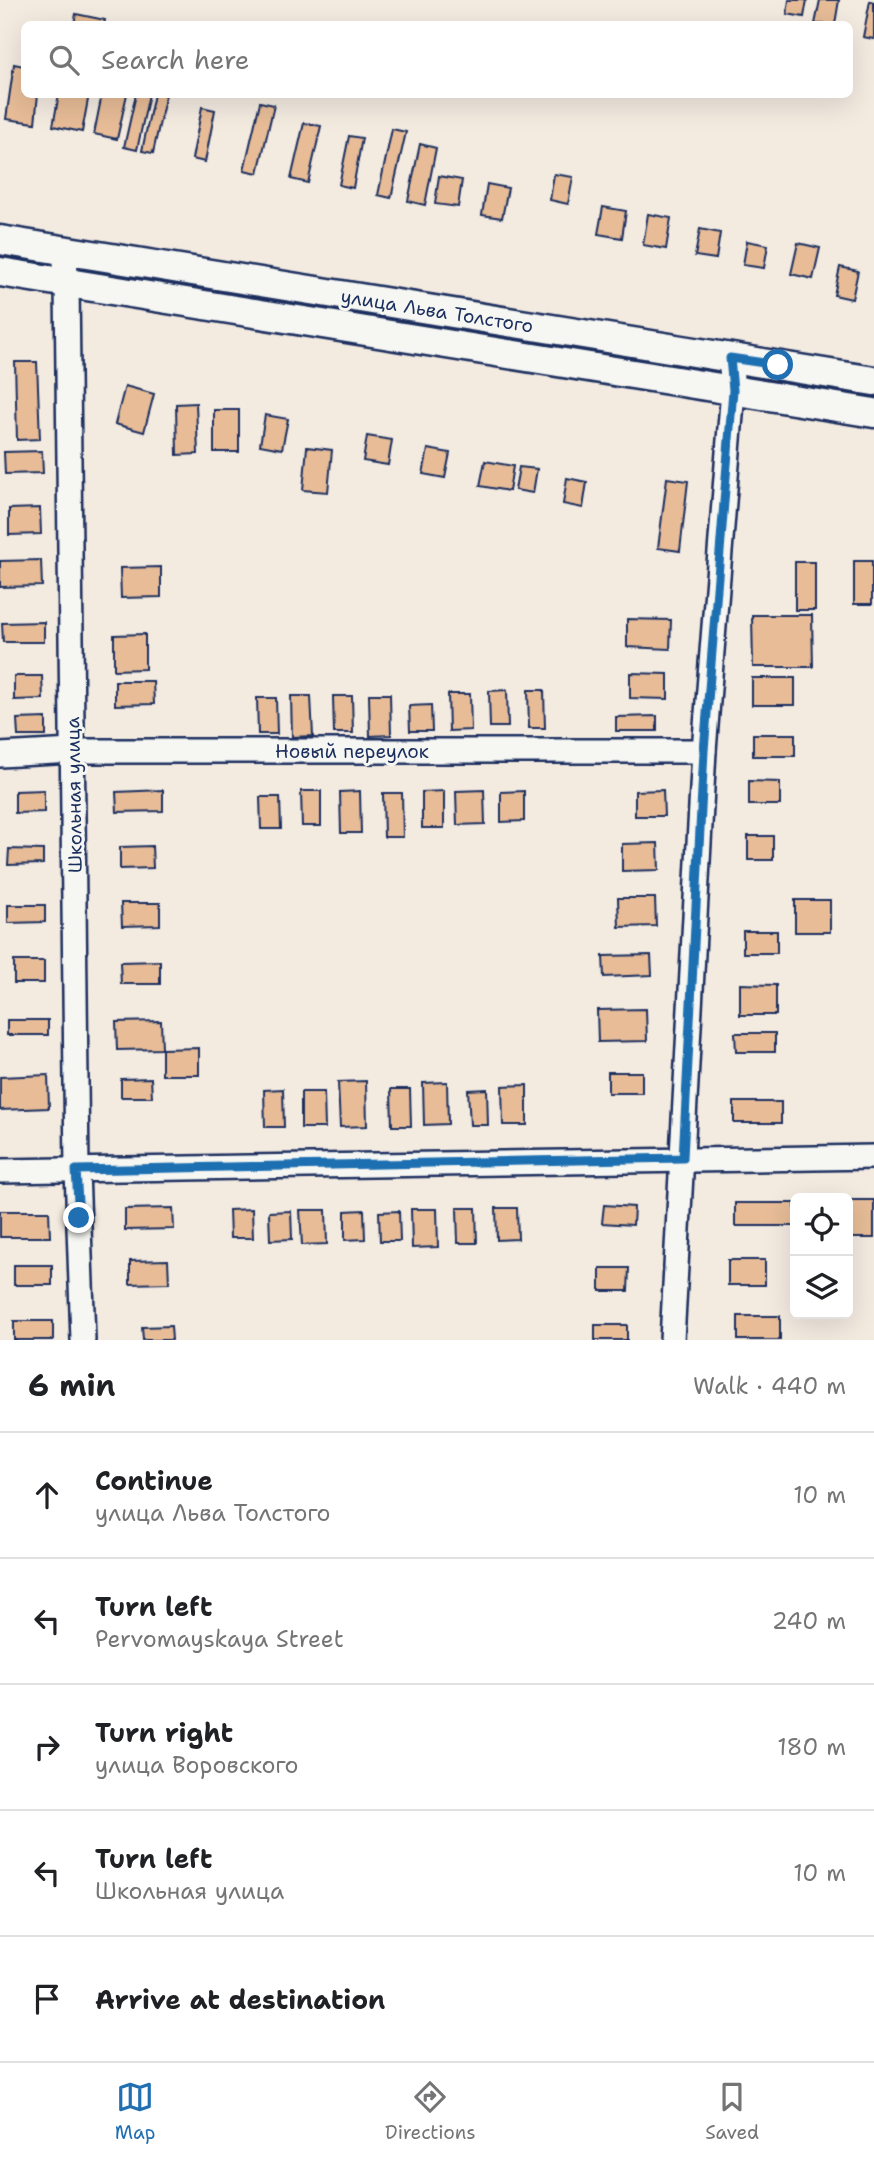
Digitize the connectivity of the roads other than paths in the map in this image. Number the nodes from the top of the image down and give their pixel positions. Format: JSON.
{"nodes":[{"id":1,"x":0,"y":240,"type":"edge"},
{"id":2,"x":64,"y":251,"type":"junction"},
{"id":3,"x":0,"y":272,"type":"edge"},
{"id":4,"x":67,"y":284,"type":"junction"},
{"id":5,"x":730,"y":358,"type":"junction"},
{"id":6,"x":874,"y":381,"type":"edge"},
{"id":7,"x":733,"y":390,"type":"junction"},
{"id":8,"x":874,"y":413,"type":"edge"},
{"id":9,"x":73,"y":751,"type":"junction"},
{"id":10,"x":704,"y":751,"type":"junction"},
{"id":11,"x":0,"y":755,"type":"edge"},
{"id":12,"x":874,"y":1157,"type":"edge"},
{"id":13,"x":683,"y":1158,"type":"junction"},
{"id":14,"x":76,"y":1170,"type":"junction"},
{"id":15,"x":0,"y":1171,"type":"edge"},
{"id":16,"x":83,"y":1340,"type":"edge"},
{"id":17,"x":672,"y":1340,"type":"edge"}],
"edges":[{"from":1,"to":2,"type":"main road","name":"улица Льва Толстого"},
{"from":2,"to":4,"type":"street","name":"Школьная улица"},
{"from":2,"to":5,"type":"main road","name":"улица Льва Толстого"},
{"from":3,"to":4,"type":"main road","name":"улица Льва Толстого"},
{"from":4,"to":7,"type":"main road","name":"улица Льва Толстого"},
{"from":4,"to":9,"type":"street","name":"Школьная улица"},
{"from":5,"to":6,"type":"main road","name":"улица Льва Толстого"},
{"from":5,"to":7,"type":"street"},
{"from":7,"to":8,"type":"main road","name":"улица Льва Толстого"},
{"from":7,"to":10,"type":"street"},
{"from":9,"to":10,"type":"street","name":"Новый переулок"},
{"from":9,"to":11,"type":"street","name":"Новый переулок"},
{"from":9,"to":14,"type":"street","name":"Школьная улица"},
{"from":10,"to":13,"type":"street"},
{"from":12,"to":13,"type":"street"},
{"from":13,"to":14,"type":"street"},
{"from":13,"to":17,"type":"street"},
{"from":14,"to":15,"type":"street"},
{"from":14,"to":16,"type":"street","name":"Школьная улица"}]}
